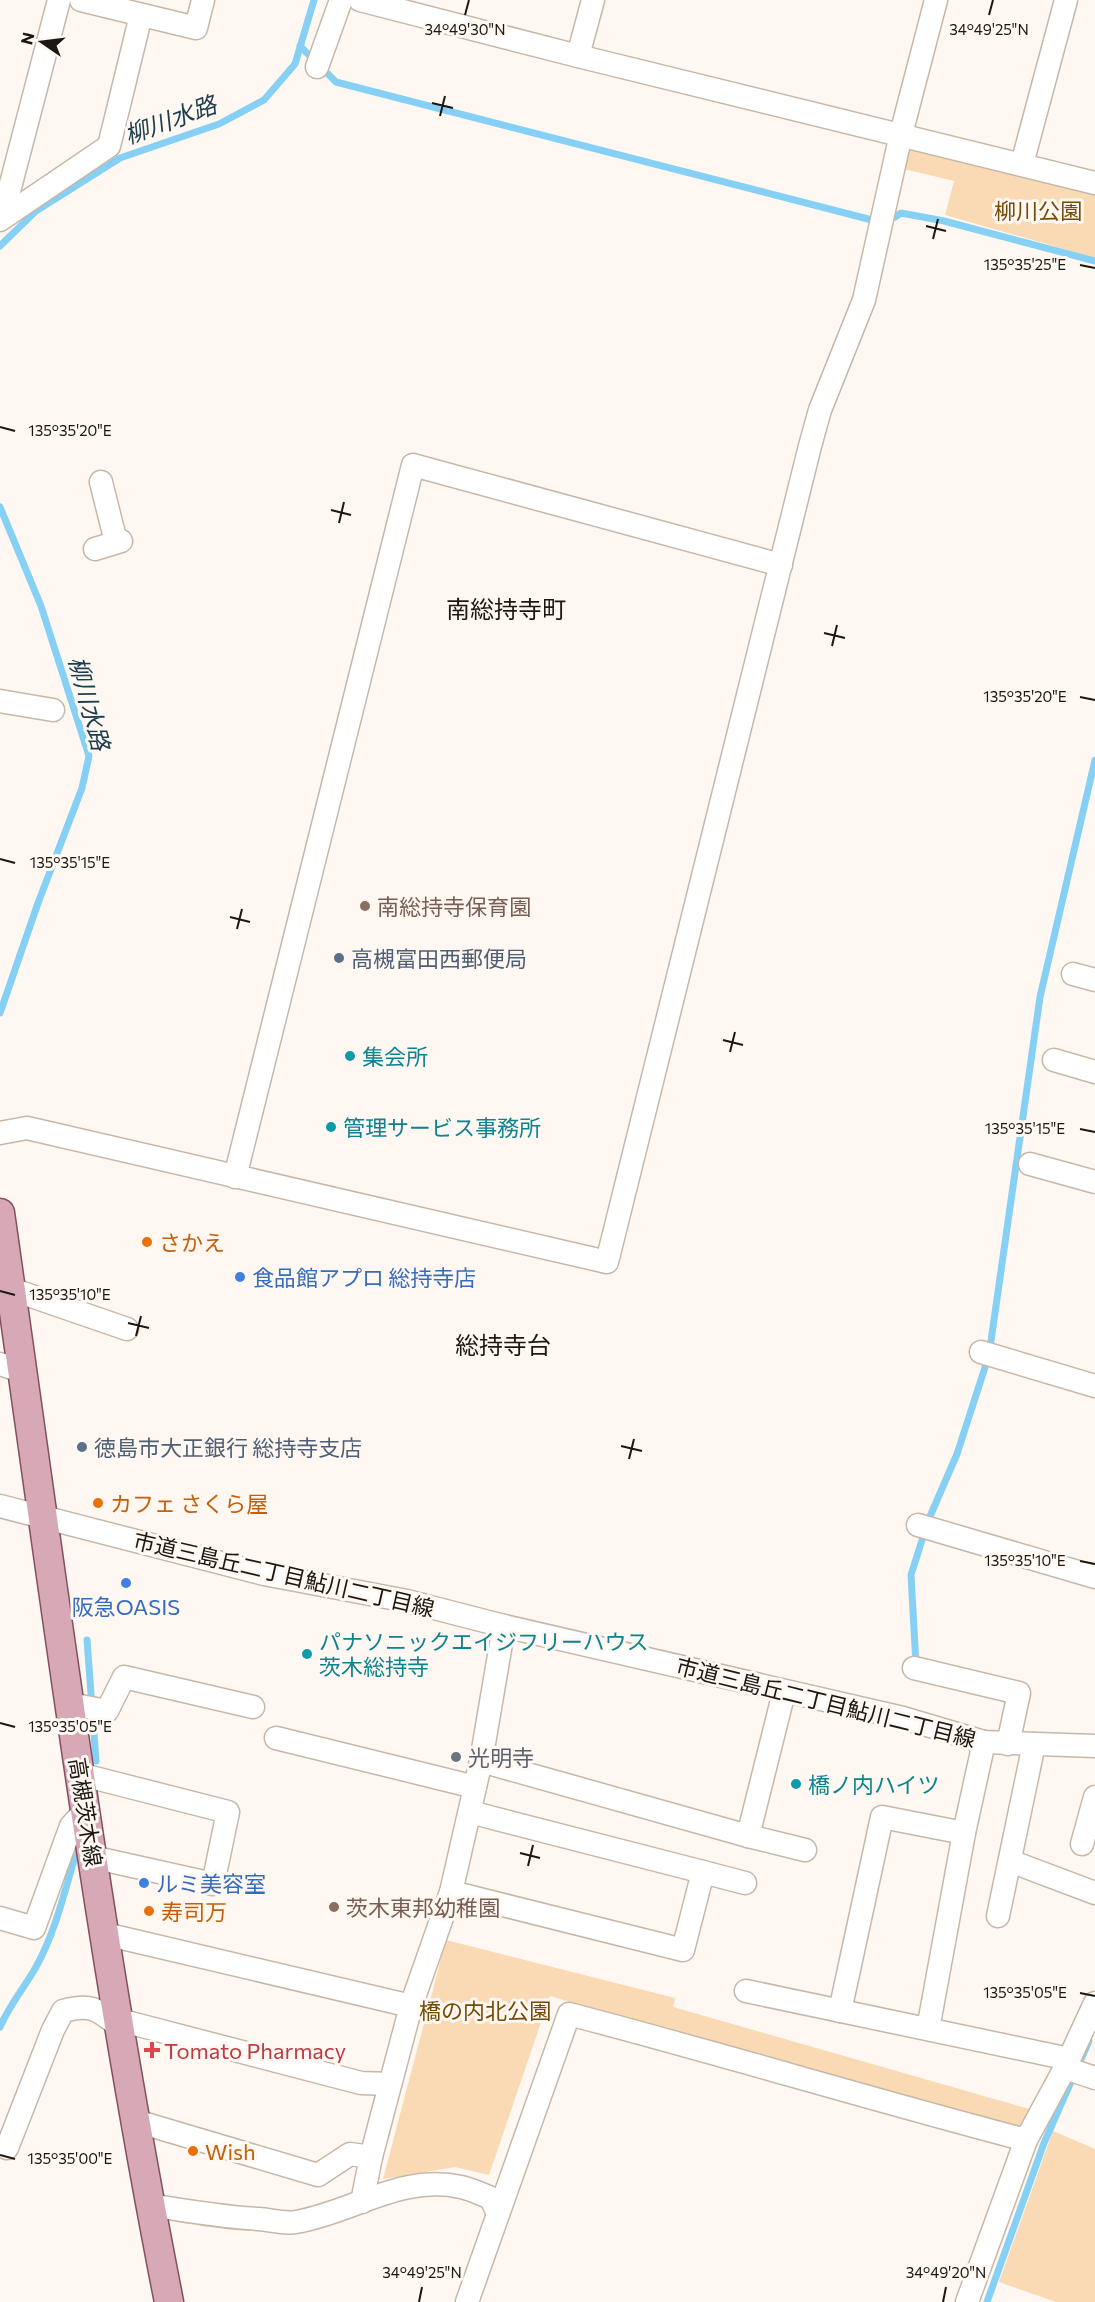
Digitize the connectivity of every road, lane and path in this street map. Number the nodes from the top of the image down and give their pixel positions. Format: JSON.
{"nodes":[{"id":1,"x":58,"y":0,"type":"edge"},
{"id":2,"x":81,"y":0,"type":"edge"},
{"id":3,"x":203,"y":0,"type":"edge"},
{"id":4,"x":340,"y":0,"type":"edge"},
{"id":5,"x":360,"y":0,"type":"edge"},
{"id":6,"x":593,"y":0,"type":"edge"},
{"id":7,"x":936,"y":0,"type":"edge"},
{"id":8,"x":1066,"y":0,"type":"edge"},
{"id":9,"x":141,"y":15,"type":"junction"},
{"id":10,"x":578,"y":56,"type":"junction"},
{"id":11,"x":316,"y":66,"type":"dead end"},
{"id":12,"x":901,"y":134,"type":"junction"},
{"id":13,"x":1022,"y":164,"type":"junction"},
{"id":14,"x":1095,"y":183,"type":"edge"},
{"id":15,"x":1,"y":219,"type":"edge"},
{"id":16,"x":101,"y":482,"type":"dead end"},
{"id":17,"x":111,"y":544,"type":"dead end"},
{"id":18,"x":781,"y":565,"type":"junction"},
{"id":19,"x":0,"y":701,"type":"edge"},
{"id":20,"x":53,"y":710,"type":"dead end"},
{"id":21,"x":1073,"y":974,"type":"dead end"},
{"id":22,"x":1095,"y":980,"type":"edge"},
{"id":23,"x":1054,"y":1060,"type":"dead end"},
{"id":24,"x":1095,"y":1072,"type":"edge"},
{"id":25,"x":0,"y":1133,"type":"edge"},
{"id":26,"x":1030,"y":1164,"type":"dead end"},
{"id":27,"x":235,"y":1177,"type":"junction"},
{"id":28,"x":1095,"y":1182,"type":"edge"},
{"id":29,"x":0,"y":1213,"type":"edge"},
{"id":30,"x":11,"y":1289,"type":"junction"},
{"id":31,"x":128,"y":1329,"type":"dead end"},
{"id":32,"x":981,"y":1352,"type":"dead end"},
{"id":33,"x":11,"y":1368,"type":"edge"},
{"id":34,"x":1095,"y":1386,"type":"edge"},
{"id":35,"x":0,"y":1506,"type":"edge"},
{"id":36,"x":44,"y":1518,"type":"junction"},
{"id":37,"x":918,"y":1525,"type":"dead end"},
{"id":38,"x":1095,"y":1577,"type":"edge"},
{"id":39,"x":504,"y":1626,"type":"junction"},
{"id":40,"x":914,"y":1668,"type":"dead end"},
{"id":41,"x":784,"y":1692,"type":"junction"},
{"id":42,"x":70,"y":1704,"type":"junction"},
{"id":43,"x":253,"y":1707,"type":"dead end"},
{"id":44,"x":276,"y":1738,"type":"dead end"},
{"id":45,"x":984,"y":1742,"type":"junction"},
{"id":46,"x":1008,"y":1744,"type":"junction"},
{"id":47,"x":1034,"y":1744,"type":"junction"},
{"id":48,"x":1095,"y":1746,"type":"edge"},
{"id":49,"x":481,"y":1761,"type":"junction"},
{"id":50,"x":80,"y":1774,"type":"junction"},
{"id":51,"x":475,"y":1787,"type":"junction"},
{"id":52,"x":1095,"y":1797,"type":"edge"},
{"id":53,"x":85,"y":1811,"type":"junction"},
{"id":54,"x":470,"y":1812,"type":"junction"},
{"id":55,"x":964,"y":1833,"type":"junction"},
{"id":56,"x":748,"y":1836,"type":"junction"},
{"id":57,"x":1082,"y":1844,"type":"dead end"},
{"id":58,"x":806,"y":1850,"type":"dead end"},
{"id":59,"x":92,"y":1857,"type":"junction"},
{"id":60,"x":1010,"y":1861,"type":"junction"},
{"id":61,"x":703,"y":1872,"type":"junction"},
{"id":62,"x":745,"y":1883,"type":"dead end"},
{"id":63,"x":451,"y":1892,"type":"junction"},
{"id":64,"x":1095,"y":1893,"type":"edge"},
{"id":65,"x":998,"y":1916,"type":"dead end"},
{"id":66,"x":0,"y":1918,"type":"edge"},
{"id":67,"x":105,"y":1934,"type":"junction"},
{"id":68,"x":746,"y":1991,"type":"dead end"},
{"id":69,"x":1095,"y":2003,"type":"edge"},
{"id":70,"x":411,"y":2006,"type":"junction"},
{"id":71,"x":840,"y":2011,"type":"junction"},
{"id":72,"x":120,"y":2024,"type":"junction"},
{"id":73,"x":928,"y":2029,"type":"junction"},
{"id":74,"x":1067,"y":2063,"type":"junction"},
{"id":75,"x":1095,"y":2078,"type":"edge"},
{"id":76,"x":390,"y":2084,"type":"junction"},
{"id":77,"x":10,"y":2110,"type":"edge"},
{"id":78,"x":136,"y":2121,"type":"junction"},
{"id":79,"x":1026,"y":2139,"type":"junction"},
{"id":80,"x":7,"y":2148,"type":"dead end"},
{"id":81,"x":371,"y":2157,"type":"junction"},
{"id":82,"x":461,"y":2187,"type":"junction"},
{"id":83,"x":362,"y":2202,"type":"junction"},
{"id":84,"x":150,"y":2205,"type":"junction"},
{"id":85,"x":498,"y":2214,"type":"junction"},
{"id":86,"x":244,"y":2219,"type":"junction"},
{"id":87,"x":169,"y":2302,"type":"edge"},
{"id":88,"x":467,"y":2302,"type":"edge"},
{"id":89,"x":967,"y":2302,"type":"edge"}],
"edges":[{"from":1,"to":15,"type":"street"},
{"from":2,"to":9,"type":"street"},
{"from":3,"to":9,"type":"street"},
{"from":4,"to":11,"type":"street"},
{"from":5,"to":10,"type":"street"},
{"from":6,"to":10,"type":"street"},
{"from":7,"to":12,"type":"street"},
{"from":8,"to":13,"type":"street"},
{"from":9,"to":15,"type":"street"},
{"from":10,"to":12,"type":"street"},
{"from":12,"to":13,"type":"street"},
{"from":12,"to":18,"type":"street"},
{"from":13,"to":14,"type":"street"},
{"from":16,"to":17,"type":"street"},
{"from":18,"to":27,"type":"street"},
{"from":18,"to":27,"type":"street"},
{"from":19,"to":20,"type":"street"},
{"from":21,"to":22,"type":"street"},
{"from":23,"to":24,"type":"street"},
{"from":25,"to":27,"type":"street"},
{"from":26,"to":28,"type":"street"},
{"from":29,"to":30,"type":"main road","name":"高槻茨木線"},
{"from":30,"to":31,"type":"street"},
{"from":30,"to":33,"type":"main road","name":"高槻茨木線"},
{"from":32,"to":34,"type":"street"},
{"from":33,"to":36,"type":"main road","name":"高槻茨木線"},
{"from":35,"to":36,"type":"street","name":"市道三島丘二丁目鮎川二丁目線"},
{"from":36,"to":39,"type":"street","name":"市道三島丘二丁目鮎川二丁目線"},
{"from":36,"to":42,"type":"main road","name":"高槻茨木線"},
{"from":37,"to":38,"type":"street"},
{"from":39,"to":41,"type":"street","name":"市道三島丘二丁目鮎川二丁目線"},
{"from":39,"to":49,"type":"street"},
{"from":40,"to":46,"type":"street"},
{"from":41,"to":45,"type":"street","name":"市道三島丘二丁目鮎川二丁目線"},
{"from":41,"to":56,"type":"street"},
{"from":42,"to":43,"type":"street"},
{"from":42,"to":50,"type":"main road","name":"高槻茨木線"},
{"from":44,"to":51,"type":"street"},
{"from":45,"to":46,"type":"street","name":"市道三島丘二丁目鮎川二丁目線"},
{"from":45,"to":55,"type":"street"},
{"from":46,"to":47,"type":"street","name":"市道三島丘二丁目鮎川二丁目線"},
{"from":47,"to":48,"type":"street","name":"市道三島丘二丁目鮎川二丁目線"},
{"from":47,"to":60,"type":"street"},
{"from":49,"to":51,"type":"street"},
{"from":49,"to":56,"type":"street"},
{"from":50,"to":53,"type":"main road","name":"高槻茨木線"},
{"from":50,"to":59,"type":"street"},
{"from":51,"to":54,"type":"street"},
{"from":52,"to":57,"type":"street"},
{"from":53,"to":59,"type":"main road","name":"高槻茨木線"},
{"from":53,"to":66,"type":"street"},
{"from":54,"to":61,"type":"street"},
{"from":54,"to":63,"type":"street"},
{"from":55,"to":71,"type":"street"},
{"from":55,"to":73,"type":"street"},
{"from":56,"to":58,"type":"street"},
{"from":59,"to":67,"type":"main road","name":"高槻茨木線"},
{"from":60,"to":64,"type":"street"},
{"from":60,"to":65,"type":"street"},
{"from":61,"to":62,"type":"street"},
{"from":61,"to":63,"type":"street"},
{"from":63,"to":70,"type":"street"},
{"from":67,"to":70,"type":"street"},
{"from":67,"to":72,"type":"main road","name":"高槻茨木線"},
{"from":68,"to":71,"type":"street"},
{"from":69,"to":74,"type":"street"},
{"from":70,"to":76,"type":"street"},
{"from":71,"to":73,"type":"street"},
{"from":72,"to":76,"type":"street"},
{"from":72,"to":77,"type":"street"},
{"from":72,"to":78,"type":"main road","name":"高槻茨木線"},
{"from":73,"to":74,"type":"street"},
{"from":74,"to":75,"type":"street"},
{"from":74,"to":79,"type":"street"},
{"from":76,"to":81,"type":"street"},
{"from":77,"to":80,"type":"street"},
{"from":78,"to":81,"type":"street"},
{"from":78,"to":84,"type":"main road","name":"高槻茨木線"},
{"from":79,"to":85,"type":"street"},
{"from":79,"to":89,"type":"street"},
{"from":81,"to":83,"type":"street"},
{"from":82,"to":83,"type":"street"},
{"from":82,"to":85,"type":"street"},
{"from":82,"to":86,"type":"street"},
{"from":83,"to":86,"type":"street"},
{"from":84,"to":86,"type":"street"},
{"from":84,"to":87,"type":"main road","name":"高槻茨木線"},
{"from":85,"to":88,"type":"street"}]}
